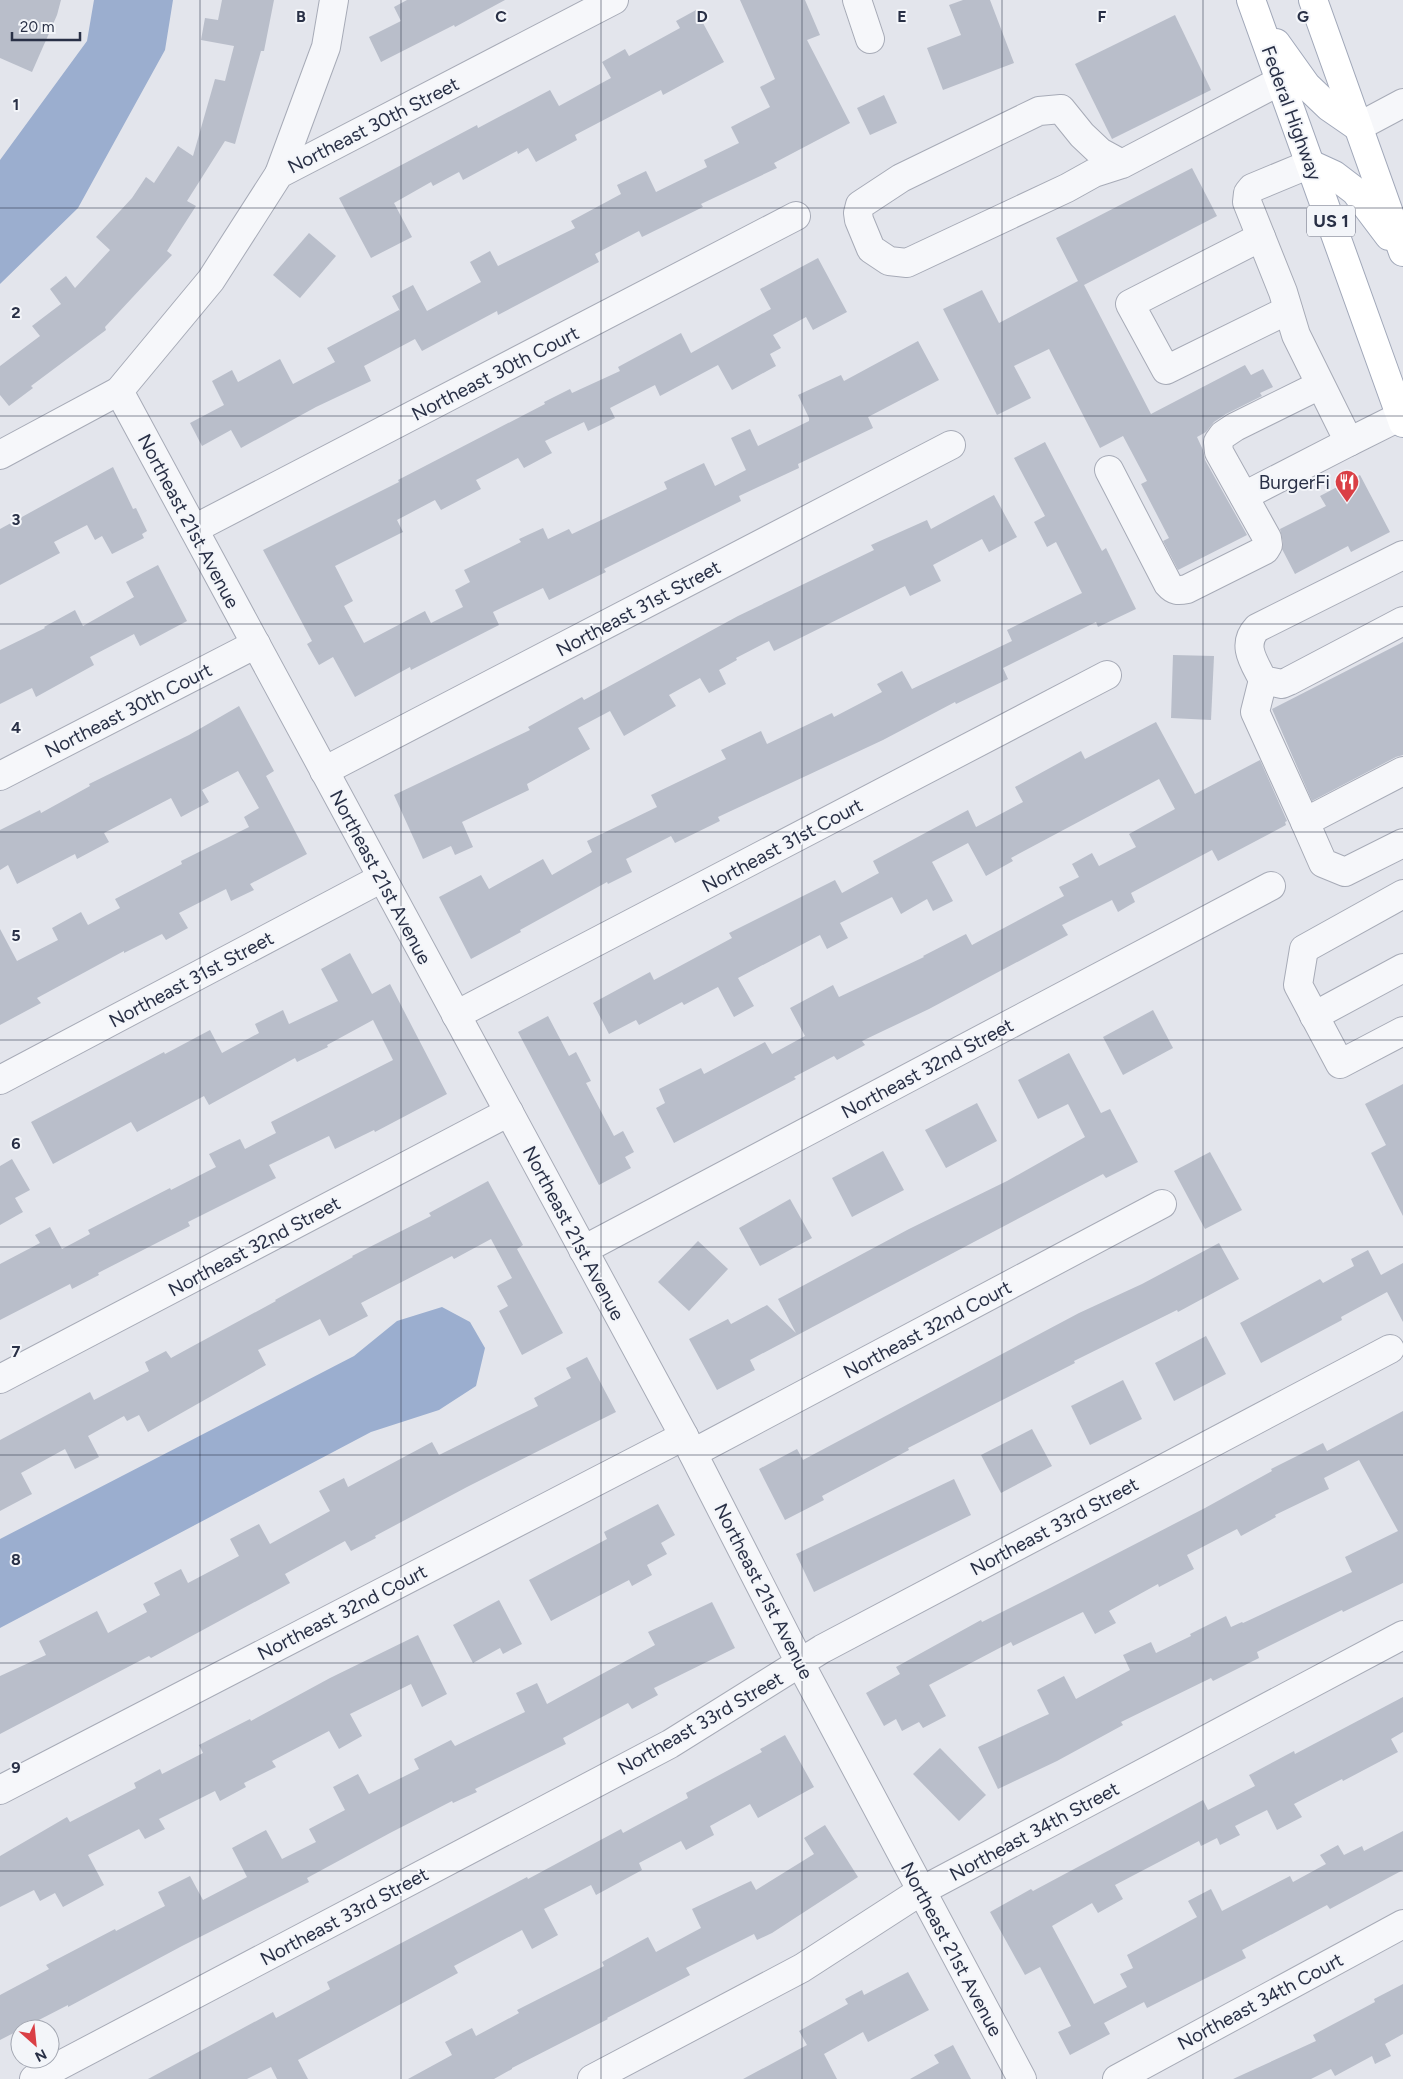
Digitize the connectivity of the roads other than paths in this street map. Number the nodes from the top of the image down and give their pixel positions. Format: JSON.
{"nodes":[{"id":1,"x":334,"y":0,"type":"edge"},
{"id":2,"x":614,"y":0,"type":"edge"},
{"id":3,"x":856,"y":0,"type":"edge"},
{"id":4,"x":1314,"y":0,"type":"edge"},
{"id":5,"x":1255,"y":10,"type":"edge"},
{"id":6,"x":870,"y":39,"type":"dead end"},
{"id":7,"x":1280,"y":81,"type":"junction"},
{"id":8,"x":1403,"y":103,"type":"edge"},
{"id":9,"x":1358,"y":127,"type":"junction"},
{"id":10,"x":1082,"y":135,"type":"junction"},
{"id":11,"x":1122,"y":164,"type":"junction"},
{"id":12,"x":1310,"y":164,"type":"junction"},
{"id":13,"x":278,"y":174,"type":"junction"},
{"id":14,"x":1067,"y":188,"type":"junction"},
{"id":15,"x":796,"y":216,"type":"dead end"},
{"id":16,"x":1260,"y":237,"type":"junction"},
{"id":17,"x":1403,"y":252,"type":"edge"},
{"id":18,"x":1288,"y":310,"type":"junction"},
{"id":19,"x":1320,"y":385,"type":"junction"},
{"id":20,"x":119,"y":391,"type":"junction"},
{"id":21,"x":1402,"y":419,"type":"edge"},
{"id":22,"x":1348,"y":442,"type":"junction"},
{"id":23,"x":951,"y":444,"type":"dead end"},
{"id":24,"x":0,"y":455,"type":"edge"},
{"id":25,"x":1108,"y":470,"type":"dead end"},
{"id":26,"x":1244,"y":496,"type":"junction"},
{"id":27,"x":194,"y":529,"type":"junction"},
{"id":28,"x":1403,"y":555,"type":"edge"},
{"id":29,"x":1403,"y":621,"type":"edge"},
{"id":30,"x":256,"y":644,"type":"junction"},
{"id":31,"x":1107,"y":674,"type":"dead end"},
{"id":32,"x":1263,"y":680,"type":"junction"},
{"id":33,"x":324,"y":771,"type":"junction"},
{"id":34,"x":1403,"y":771,"type":"edge"},
{"id":35,"x":0,"y":776,"type":"edge"},
{"id":36,"x":1305,"y":822,"type":"junction"},
{"id":37,"x":1403,"y":843,"type":"edge"},
{"id":38,"x":382,"y":878,"type":"junction"},
{"id":39,"x":1271,"y":886,"type":"dead end"},
{"id":40,"x":1403,"y":894,"type":"edge"},
{"id":41,"x":1403,"y":968,"type":"edge"},
{"id":42,"x":456,"y":1015,"type":"junction"},
{"id":43,"x":1314,"y":1016,"type":"junction"},
{"id":44,"x":1403,"y":1031,"type":"edge"},
{"id":45,"x":0,"y":1080,"type":"edge"},
{"id":46,"x":509,"y":1112,"type":"junction"},
{"id":47,"x":1162,"y":1204,"type":"dead end"},
{"id":48,"x":583,"y":1250,"type":"junction"},
{"id":49,"x":1390,"y":1349,"type":"dead end"},
{"id":50,"x":0,"y":1379,"type":"edge"},
{"id":51,"x":688,"y":1445,"type":"junction"},
{"id":52,"x":1403,"y":1636,"type":"edge"},
{"id":53,"x":800,"y":1663,"type":"junction"},
{"id":54,"x":0,"y":1790,"type":"edge"},
{"id":55,"x":921,"y":1891,"type":"junction"},
{"id":56,"x":1403,"y":1924,"type":"edge"},
{"id":57,"x":34,"y":2079,"type":"edge"},
{"id":58,"x":592,"y":2079,"type":"edge"},
{"id":59,"x":1022,"y":2079,"type":"edge"},
{"id":60,"x":1117,"y":2079,"type":"edge"}],
"edges":[{"from":1,"to":13,"type":"street"},
{"from":2,"to":13,"type":"street","name":"Northeast 30th Street"},
{"from":3,"to":6,"type":"street"},
{"from":4,"to":9,"type":"main road"},
{"from":5,"to":7,"type":"main road","name":"Federal Highway","number":"US 1"},
{"from":5,"to":9,"type":"main road"},
{"from":7,"to":11,"type":"street"},
{"from":7,"to":12,"type":"main road","name":"Federal Highway","number":"US 1"},
{"from":8,"to":9,"type":"street"},
{"from":9,"to":17,"type":"main road"},
{"from":10,"to":11,"type":"street"},
{"from":10,"to":14,"type":"street"},
{"from":10,"to":14,"type":"street"},
{"from":11,"to":14,"type":"street"},
{"from":12,"to":16,"type":"street"},
{"from":12,"to":17,"type":"main road"},
{"from":12,"to":21,"type":"main road","name":"Federal Highway","number":"US 1"},
{"from":13,"to":20,"type":"street","name":"Northeast 30th Street"},
{"from":15,"to":27,"type":"street","name":"Northeast 30th Court"},
{"from":16,"to":18,"type":"street"},
{"from":16,"to":18,"type":"street"},
{"from":18,"to":19,"type":"street"},
{"from":19,"to":22,"type":"street"},
{"from":19,"to":26,"type":"street"},
{"from":20,"to":24,"type":"street","name":"Northeast 30th Street"},
{"from":20,"to":27,"type":"street","name":"Northeast 21st Avenue"},
{"from":21,"to":22,"type":"street"},
{"from":22,"to":26,"type":"street"},
{"from":23,"to":33,"type":"street","name":"Northeast 31st Street"},
{"from":25,"to":26,"type":"street"},
{"from":27,"to":30,"type":"street","name":"Northeast 21st Avenue"},
{"from":28,"to":32,"type":"street"},
{"from":29,"to":32,"type":"street"},
{"from":30,"to":33,"type":"street","name":"Northeast 21st Avenue"},
{"from":30,"to":35,"type":"street","name":"Northeast 30th Court"},
{"from":31,"to":42,"type":"street","name":"Northeast 31st Court"},
{"from":32,"to":36,"type":"street"},
{"from":33,"to":38,"type":"street","name":"Northeast 21st Avenue"},
{"from":34,"to":36,"type":"street"},
{"from":36,"to":37,"type":"street"},
{"from":38,"to":42,"type":"street","name":"Northeast 21st Avenue"},
{"from":38,"to":45,"type":"street","name":"Northeast 31st Street"},
{"from":39,"to":48,"type":"street","name":"Northeast 32nd Street"},
{"from":40,"to":43,"type":"street"},
{"from":41,"to":43,"type":"street"},
{"from":42,"to":46,"type":"street","name":"Northeast 21st Avenue"},
{"from":43,"to":44,"type":"street"},
{"from":46,"to":48,"type":"street","name":"Northeast 21st Avenue"},
{"from":46,"to":50,"type":"street","name":"Northeast 32nd Street"},
{"from":47,"to":51,"type":"street","name":"Northeast 32nd Court"},
{"from":48,"to":51,"type":"street","name":"Northeast 21st Avenue"},
{"from":49,"to":53,"type":"street","name":"Northeast 33rd Street"},
{"from":51,"to":53,"type":"street","name":"Northeast 21st Avenue"},
{"from":51,"to":54,"type":"street","name":"Northeast 32nd Court"},
{"from":52,"to":55,"type":"street","name":"Northeast 34th Street"},
{"from":53,"to":55,"type":"street","name":"Northeast 21st Avenue"},
{"from":53,"to":57,"type":"street","name":"Northeast 33rd Street"},
{"from":55,"to":58,"type":"street","name":"Northeast 34th Street"},
{"from":55,"to":59,"type":"street","name":"Northeast 21st Avenue"},
{"from":56,"to":60,"type":"street","name":"Northeast 34th Court"}]}
